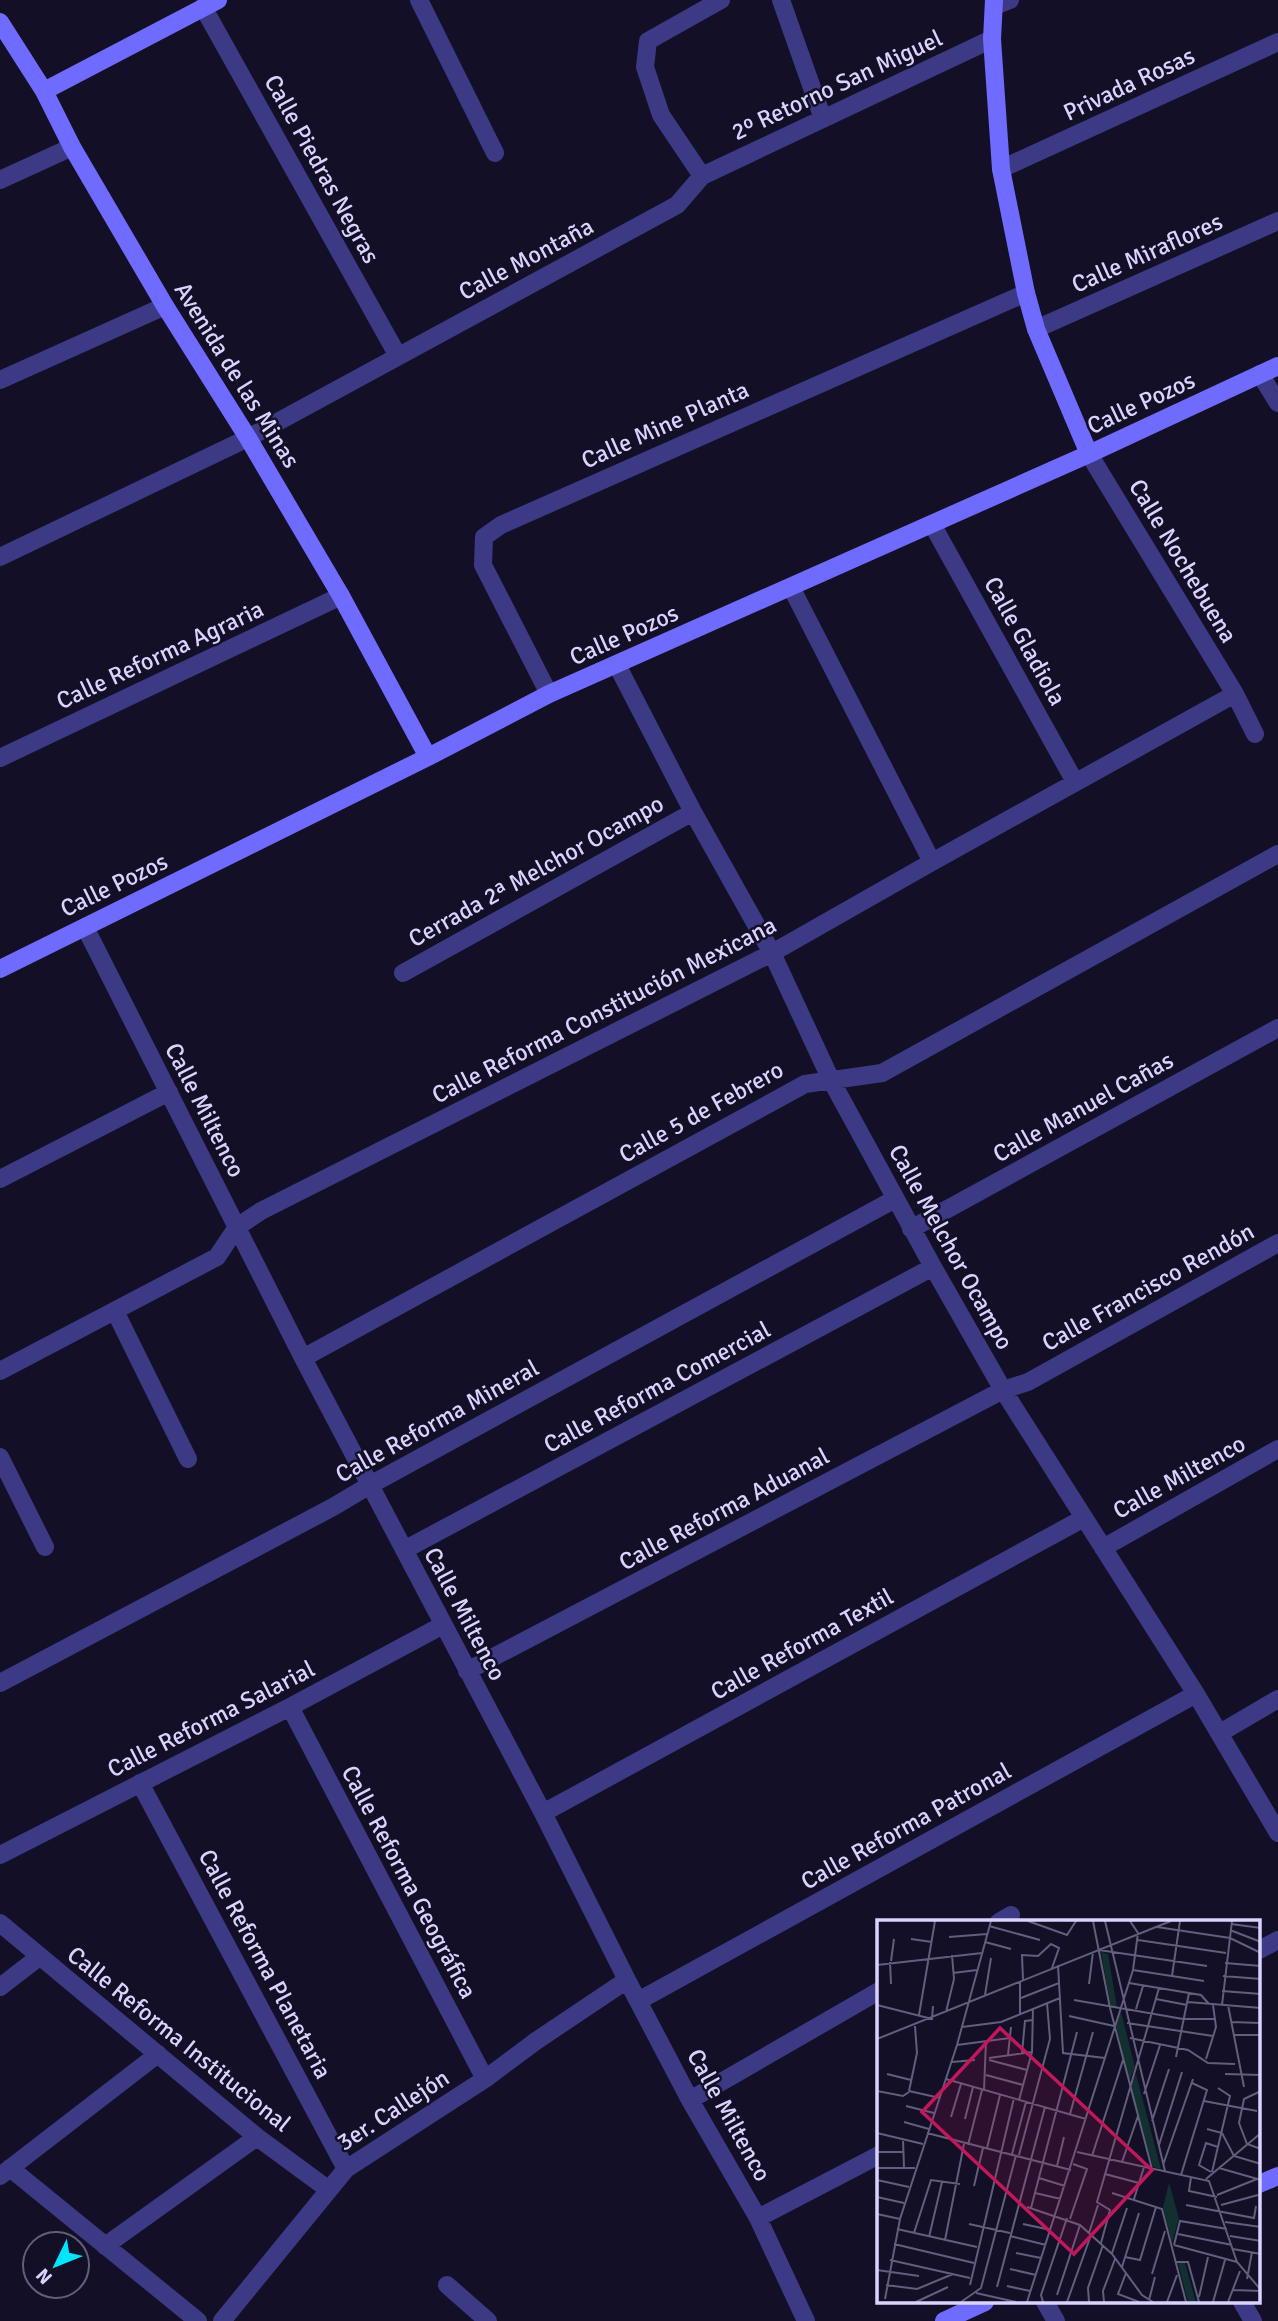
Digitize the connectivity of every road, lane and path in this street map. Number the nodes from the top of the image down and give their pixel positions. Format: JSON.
{"nodes":[{"id":1,"x":419,"y":0,"type":"edge"},
{"id":2,"x":721,"y":0,"type":"edge"},
{"id":3,"x":781,"y":0,"type":"edge"},
{"id":4,"x":1000,"y":2,"type":"edge"},
{"id":5,"x":210,"y":3,"type":"edge"},
{"id":6,"x":0,"y":22,"type":"edge"},
{"id":7,"x":992,"y":39,"type":"junction"},
{"id":8,"x":1278,"y":42,"type":"edge"},
{"id":9,"x":44,"y":91,"type":"junction"},
{"id":10,"x":823,"y":119,"type":"junction"},
{"id":11,"x":72,"y":147,"type":"junction"},
{"id":12,"x":495,"y":153,"type":"dead end"},
{"id":13,"x":1000,"y":169,"type":"junction"},
{"id":14,"x":702,"y":176,"type":"junction"},
{"id":15,"x":0,"y":180,"type":"edge"},
{"id":16,"x":677,"y":205,"type":"joint"},
{"id":17,"x":1278,"y":221,"type":"edge"},
{"id":18,"x":1026,"y":293,"type":"junction"},
{"id":19,"x":165,"y":306,"type":"junction"},
{"id":20,"x":1036,"y":329,"type":"junction"},
{"id":21,"x":398,"y":356,"type":"junction"},
{"id":22,"x":1278,"y":366,"type":"edge"},
{"id":23,"x":1260,"y":374,"type":"junction"},
{"id":24,"x":0,"y":380,"type":"edge"},
{"id":25,"x":1278,"y":403,"type":"edge"},
{"id":26,"x":248,"y":438,"type":"junction"},
{"id":27,"x":1089,"y":454,"type":"junction"},
{"id":28,"x":932,"y":524,"type":"junction"},
{"id":29,"x":0,"y":557,"type":"edge"},
{"id":30,"x":791,"y":587,"type":"junction"},
{"id":31,"x":341,"y":596,"type":"junction"},
{"id":32,"x":617,"y":665,"type":"junction"},
{"id":33,"x":549,"y":694,"type":"junction"},
{"id":34,"x":1235,"y":694,"type":"junction"},
{"id":35,"x":1255,"y":734,"type":"dead end"},
{"id":36,"x":428,"y":757,"type":"junction"},
{"id":37,"x":0,"y":758,"type":"edge"},
{"id":38,"x":1075,"y":782,"type":"junction"},
{"id":39,"x":693,"y":812,"type":"junction"},
{"id":40,"x":1278,"y":854,"type":"edge"},
{"id":41,"x":932,"y":862,"type":"junction"},
{"id":42,"x":85,"y":927,"type":"junction"},
{"id":43,"x":772,"y":954,"type":"junction"},
{"id":44,"x":0,"y":969,"type":"edge"},
{"id":45,"x":403,"y":973,"type":"dead end"},
{"id":46,"x":1278,"y":1028,"type":"edge"},
{"id":47,"x":831,"y":1080,"type":"junction"},
{"id":48,"x":169,"y":1092,"type":"junction"},
{"id":49,"x":0,"y":1179,"type":"edge"},
{"id":50,"x":895,"y":1199,"type":"junction"},
{"id":51,"x":237,"y":1227,"type":"junction"},
{"id":52,"x":911,"y":1229,"type":"junction"},
{"id":53,"x":1278,"y":1244,"type":"edge"},
{"id":54,"x":933,"y":1267,"type":"junction"},
{"id":55,"x":115,"y":1311,"type":"junction"},
{"id":56,"x":303,"y":1357,"type":"junction"},
{"id":57,"x":0,"y":1371,"type":"edge"},
{"id":58,"x":1003,"y":1391,"type":"junction"},
{"id":59,"x":1278,"y":1450,"type":"edge"},
{"id":60,"x":0,"y":1457,"type":"edge"},
{"id":61,"x":188,"y":1459,"type":"dead end"},
{"id":62,"x":370,"y":1485,"type":"junction"},
{"id":63,"x":1084,"y":1518,"type":"junction"},
{"id":64,"x":45,"y":1547,"type":"dead end"},
{"id":65,"x":1103,"y":1548,"type":"junction"},
{"id":66,"x":404,"y":1550,"type":"junction"},
{"id":67,"x":443,"y":1625,"type":"junction"},
{"id":68,"x":467,"y":1671,"type":"junction"},
{"id":69,"x":0,"y":1683,"type":"edge"},
{"id":70,"x":1196,"y":1694,"type":"junction"},
{"id":71,"x":1278,"y":1699,"type":"edge"},
{"id":72,"x":290,"y":1707,"type":"junction"},
{"id":73,"x":1220,"y":1733,"type":"junction"},
{"id":74,"x":140,"y":1783,"type":"junction"},
{"id":75,"x":543,"y":1814,"type":"junction"},
{"id":76,"x":1278,"y":1833,"type":"edge"},
{"id":77,"x":0,"y":1855,"type":"edge"},
{"id":78,"x":0,"y":1923,"type":"edge"},
{"id":79,"x":1278,"y":1940,"type":"edge"},
{"id":80,"x":1260,"y":1949,"type":"edge"},
{"id":81,"x":39,"y":1957,"type":"junction"},
{"id":82,"x":628,"y":1980,"type":"junction"},
{"id":83,"x":0,"y":1987,"type":"edge"},
{"id":84,"x":877,"y":1992,"type":"edge"},
{"id":85,"x":640,"y":2000,"type":"junction"},
{"id":86,"x":158,"y":2054,"type":"junction"},
{"id":87,"x":485,"y":2079,"type":"junction"},
{"id":88,"x":690,"y":2100,"type":"junction"},
{"id":89,"x":257,"y":2137,"type":"junction"},
{"id":90,"x":877,"y":2156,"type":"edge"},
{"id":91,"x":346,"y":2169,"type":"junction"},
{"id":92,"x":5,"y":2172,"type":"edge"},
{"id":93,"x":1278,"y":2176,"type":"edge"},
{"id":94,"x":1260,"y":2184,"type":"edge"},
{"id":95,"x":329,"y":2190,"type":"junction"},
{"id":96,"x":758,"y":2218,"type":"junction"},
{"id":97,"x":105,"y":2246,"type":"junction"},
{"id":98,"x":447,"y":2285,"type":"dead end"},
{"id":99,"x":981,"y":2304,"type":"edge"},
{"id":100,"x":1046,"y":2304,"type":"edge"},
{"id":101,"x":1243,"y":2304,"type":"edge"},
{"id":102,"x":198,"y":2321,"type":"edge"},
{"id":103,"x":222,"y":2321,"type":"edge"},
{"id":104,"x":488,"y":2321,"type":"edge"},
{"id":105,"x":806,"y":2321,"type":"edge"},
{"id":106,"x":944,"y":2321,"type":"edge"},
{"id":107,"x":1056,"y":2321,"type":"edge"},
{"id":108,"x":1252,"y":2321,"type":"edge"}],
"edges":[{"from":1,"to":12,"type":"street"},
{"from":2,"to":14,"type":"street"},
{"from":3,"to":10,"type":"street"},
{"from":4,"to":7,"type":"street"},
{"from":5,"to":9,"type":"street"},
{"from":5,"to":21,"type":"street","name":"Calle Piedras Negras"},
{"from":6,"to":9,"type":"street","name":"Avenida de las Minas"},
{"from":7,"to":10,"type":"street","name":"2º Retorno San Miguel"},
{"from":7,"to":13,"type":"street"},
{"from":8,"to":13,"type":"street","name":"Privada Rosas"},
{"from":9,"to":11,"type":"street","name":"Avenida de las Minas"},
{"from":10,"to":14,"type":"street","name":"2º Retorno San Miguel"},
{"from":11,"to":15,"type":"street"},
{"from":11,"to":19,"type":"street","name":"Avenida de las Minas"},
{"from":13,"to":18,"type":"street"},
{"from":14,"to":16,"type":"street","name":"2º Retorno San Miguel"},
{"from":16,"to":21,"type":"street","name":"Calle Montaña"},
{"from":17,"to":20,"type":"street","name":"Calle Miraflores"},
{"from":18,"to":20,"type":"street"},
{"from":18,"to":33,"type":"street","name":"Calle Mine Planta"},
{"from":19,"to":24,"type":"street"},
{"from":19,"to":26,"type":"street","name":"Avenida de las Minas"},
{"from":20,"to":27,"type":"street"},
{"from":21,"to":26,"type":"street","name":"Calle Montaña"},
{"from":22,"to":23,"type":"street","name":"Calle Pozos"},
{"from":23,"to":25,"type":"street"},
{"from":23,"to":27,"type":"street","name":"Calle Pozos"},
{"from":26,"to":29,"type":"street","name":"Calle Montaña"},
{"from":26,"to":31,"type":"street","name":"Avenida de las Minas"},
{"from":27,"to":28,"type":"street","name":"Calle Pozos"},
{"from":27,"to":34,"type":"street","name":"Calle Nochebuena"},
{"from":28,"to":30,"type":"street","name":"Calle Pozos"},
{"from":28,"to":38,"type":"street","name":"Calle Gladiola"},
{"from":30,"to":32,"type":"street","name":"Calle Pozos"},
{"from":30,"to":41,"type":"street"},
{"from":31,"to":36,"type":"street","name":"Avenida de las Minas"},
{"from":31,"to":37,"type":"street","name":"Calle Reforma Agraria"},
{"from":32,"to":33,"type":"street","name":"Calle Pozos"},
{"from":32,"to":39,"type":"street","name":"Calle Melchor Ocampo"},
{"from":33,"to":36,"type":"street","name":"Calle Pozos"},
{"from":34,"to":35,"type":"street","name":"Calle Nochebuena"},
{"from":34,"to":38,"type":"street","name":"Calle Reforma Constitución Mexicana"},
{"from":36,"to":42,"type":"street","name":"Calle Pozos"},
{"from":38,"to":41,"type":"street","name":"Calle Reforma Constitución Mexicana"},
{"from":39,"to":43,"type":"street","name":"Calle Melchor Ocampo"},
{"from":39,"to":45,"type":"street","name":"Cerrada 2ª Melchor Ocampo"},
{"from":40,"to":47,"type":"street","name":"Calle 5 de Febrero"},
{"from":41,"to":43,"type":"street","name":"Calle Reforma Constitución Mexicana"},
{"from":42,"to":44,"type":"street","name":"Calle Pozos"},
{"from":42,"to":48,"type":"street","name":"Calle Miltenco"},
{"from":43,"to":47,"type":"street","name":"Calle Melchor Ocampo"},
{"from":43,"to":51,"type":"street","name":"Calle Reforma Constitución Mexicana"},
{"from":46,"to":52,"type":"street","name":"Calle Manuel Cañas"},
{"from":47,"to":50,"type":"street","name":"Calle Melchor Ocampo"},
{"from":47,"to":56,"type":"street","name":"Calle 5 de Febrero"},
{"from":48,"to":49,"type":"street"},
{"from":48,"to":51,"type":"street","name":"Calle Miltenco"},
{"from":50,"to":52,"type":"street","name":"Calle Melchor Ocampo"},
{"from":50,"to":62,"type":"street","name":"Calle Reforma Mineral"},
{"from":51,"to":55,"type":"street","name":"Calle Reforma Constitución Mexicana"},
{"from":51,"to":56,"type":"street","name":"Calle Miltenco"},
{"from":52,"to":54,"type":"street","name":"Calle Melchor Ocampo"},
{"from":53,"to":58,"type":"street","name":"Calle Francisco Rendón"},
{"from":54,"to":58,"type":"street","name":"Calle Melchor Ocampo"},
{"from":54,"to":66,"type":"street","name":"Calle Reforma Comercial"},
{"from":55,"to":57,"type":"street","name":"Calle Reforma Constitución Mexicana"},
{"from":55,"to":61,"type":"street"},
{"from":56,"to":62,"type":"street","name":"Calle Miltenco"},
{"from":58,"to":63,"type":"street","name":"Calle Melchor Ocampo"},
{"from":58,"to":68,"type":"street","name":"Calle Reforma Aduanal"},
{"from":59,"to":65,"type":"street","name":"Calle Miltenco"},
{"from":60,"to":64,"type":"street"},
{"from":62,"to":66,"type":"street","name":"Calle Miltenco"},
{"from":62,"to":69,"type":"street","name":"Calle Reforma Mineral"},
{"from":63,"to":65,"type":"street","name":"Calle Melchor Ocampo"},
{"from":63,"to":75,"type":"street","name":"Calle Reforma Textil"},
{"from":65,"to":70,"type":"street","name":"Calle Melchor Ocampo"},
{"from":66,"to":67,"type":"street","name":"Calle Miltenco"},
{"from":67,"to":68,"type":"street","name":"Calle Miltenco"},
{"from":67,"to":72,"type":"street","name":"Calle Reforma Salarial"},
{"from":68,"to":75,"type":"street","name":"Calle Miltenco"},
{"from":70,"to":73,"type":"street","name":"Calle Melchor Ocampo"},
{"from":70,"to":85,"type":"street","name":"Calle Reforma Patronal"},
{"from":71,"to":73,"type":"street"},
{"from":72,"to":74,"type":"street","name":"Calle Reforma Salarial"},
{"from":72,"to":87,"type":"street","name":"Calle Reforma Geográfica"},
{"from":73,"to":76,"type":"street","name":"Calle Melchor Ocampo"},
{"from":74,"to":77,"type":"street","name":"Calle Reforma Salarial"},
{"from":74,"to":91,"type":"street","name":"Calle Reforma Planetaria"},
{"from":75,"to":82,"type":"street","name":"Calle Miltenco"},
{"from":78,"to":81,"type":"street","name":"Calle Reforma Institucional"},
{"from":79,"to":80,"type":"street"},
{"from":81,"to":83,"type":"street"},
{"from":81,"to":86,"type":"street","name":"Calle Reforma Institucional"},
{"from":82,"to":85,"type":"street","name":"Calle Miltenco"},
{"from":82,"to":87,"type":"street","name":"3er. Callejón"},
{"from":84,"to":88,"type":"street"},
{"from":85,"to":88,"type":"street","name":"Calle Miltenco"},
{"from":86,"to":89,"type":"street","name":"Calle Reforma Institucional"},
{"from":86,"to":92,"type":"street"},
{"from":87,"to":91,"type":"street","name":"3er. Callejón"},
{"from":88,"to":96,"type":"street","name":"Calle Miltenco"},
{"from":89,"to":95,"type":"street","name":"Calle Reforma Institucional"},
{"from":89,"to":97,"type":"street"},
{"from":90,"to":96,"type":"street"},
{"from":91,"to":95,"type":"street","name":"3er. Callejón"},
{"from":92,"to":97,"type":"street"},
{"from":93,"to":94,"type":"street"},
{"from":95,"to":103,"type":"street","name":"3er. Callejón"},
{"from":96,"to":105,"type":"street","name":"Calle Miltenco"},
{"from":97,"to":102,"type":"street"},
{"from":98,"to":104,"type":"street"},
{"from":99,"to":106,"type":"street"},
{"from":100,"to":107,"type":"street"},
{"from":101,"to":108,"type":"street"}]}
